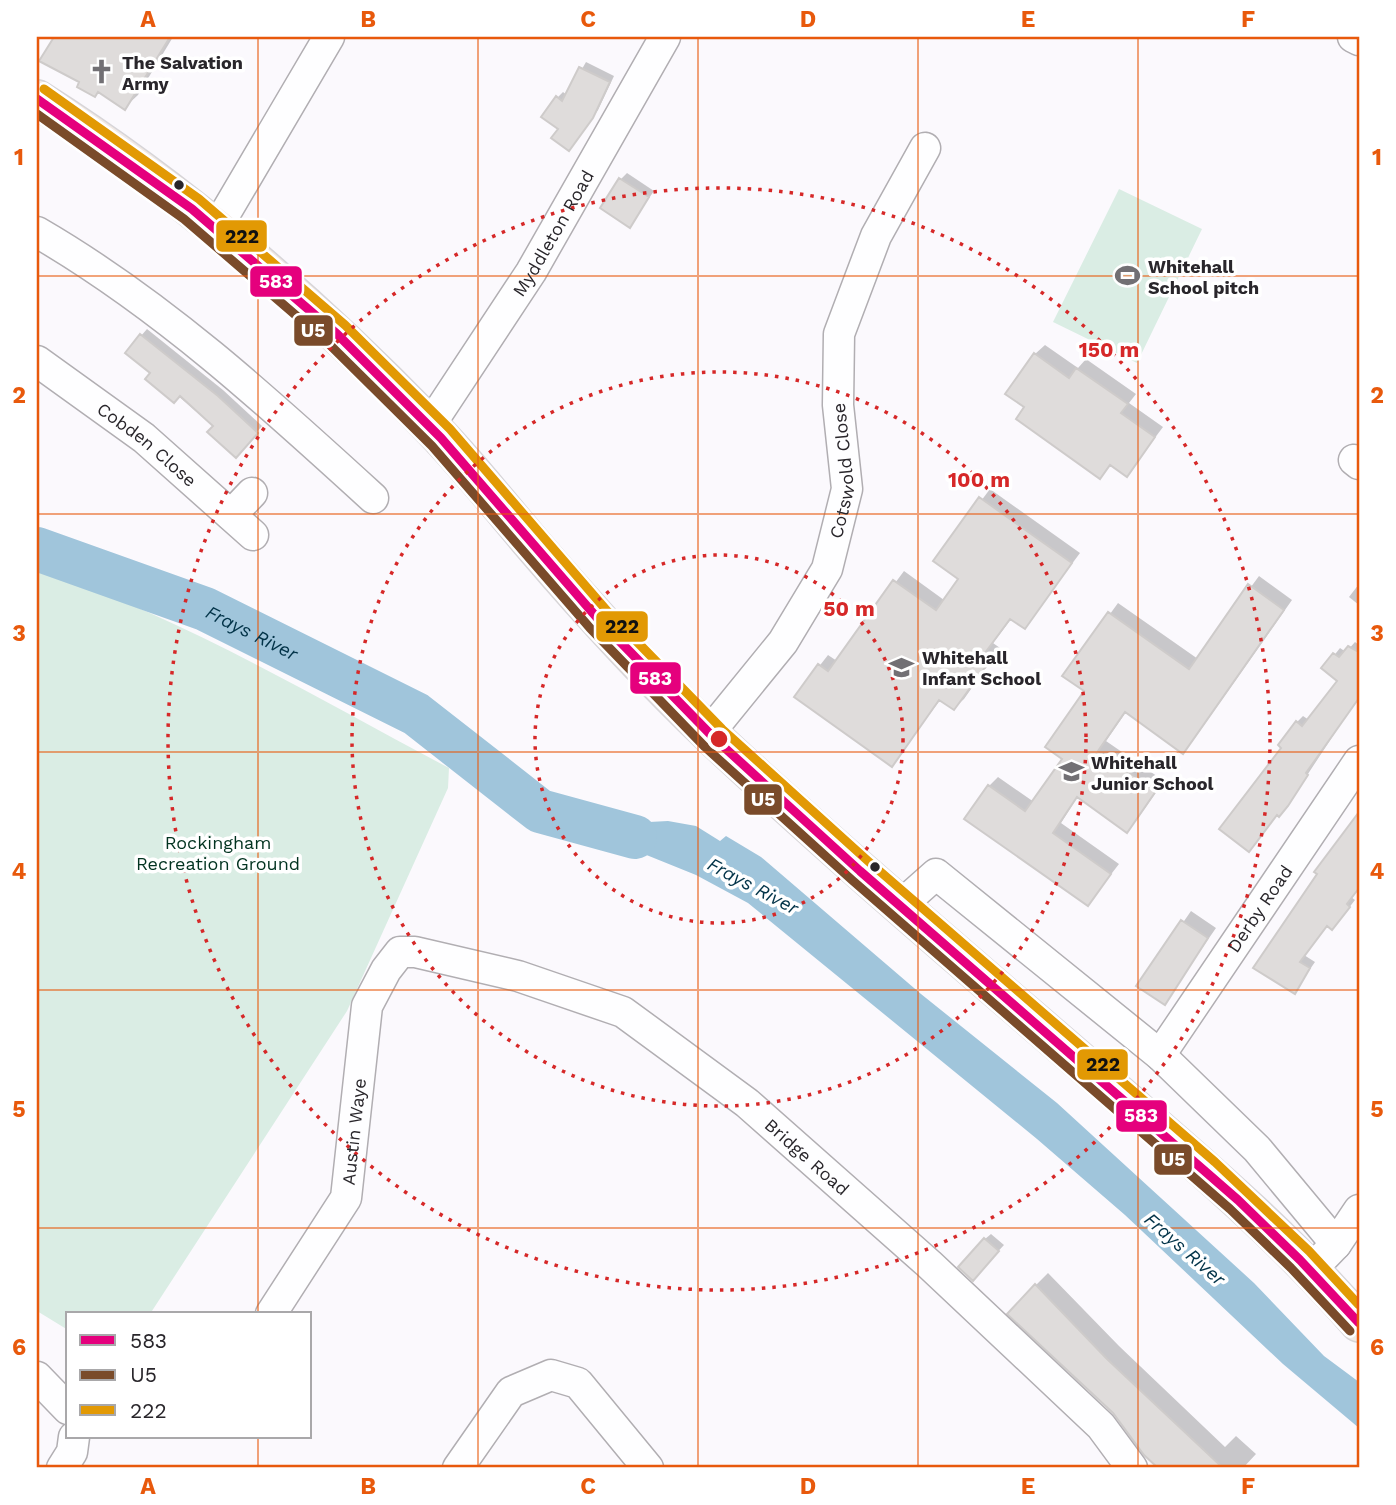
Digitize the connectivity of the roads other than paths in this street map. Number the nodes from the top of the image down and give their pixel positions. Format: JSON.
{"nodes":[{"id":1,"x":329,"y":37,"type":"edge"},
{"id":2,"x":665,"y":37,"type":"edge"},
{"id":3,"x":1353,"y":37,"type":"edge"},
{"id":4,"x":1359,"y":40,"type":"edge"},
{"id":5,"x":37,"y":99,"type":"edge"},
{"id":6,"x":925,"y":148,"type":"dead end"},
{"id":7,"x":216,"y":229,"type":"junction"},
{"id":8,"x":37,"y":232,"type":"edge"},
{"id":9,"x":37,"y":361,"type":"edge"},
{"id":10,"x":430,"y":425,"type":"junction"},
{"id":11,"x":252,"y":493,"type":"dead end"},
{"id":12,"x":373,"y":498,"type":"dead end"},
{"id":13,"x":231,"y":515,"type":"junction"},
{"id":14,"x":253,"y":536,"type":"dead end"},
{"id":15,"x":709,"y":733,"type":"junction"},
{"id":16,"x":1359,"y":761,"type":"edge"},
{"id":17,"x":900,"y":906,"type":"junction"},
{"id":18,"x":415,"y":952,"type":"joint"},
{"id":19,"x":1160,"y":1055,"type":"junction"},
{"id":20,"x":1359,"y":1210,"type":"edge"},
{"id":21,"x":1324,"y":1256,"type":"junction"},
{"id":22,"x":272,"y":1312,"type":"edge"},
{"id":23,"x":1359,"y":1322,"type":"edge"},
{"id":24,"x":37,"y":1377,"type":"edge"},
{"id":25,"x":66,"y":1407,"type":"edge"},
{"id":26,"x":74,"y":1438,"type":"edge"},
{"id":27,"x":62,"y":1468,"type":"edge"},
{"id":28,"x":458,"y":1468,"type":"edge"},
{"id":29,"x":649,"y":1468,"type":"edge"},
{"id":30,"x":1132,"y":1468,"type":"edge"}],
"edges":[{"from":1,"to":7,"type":"street"},
{"from":2,"to":10,"type":"street","name":"Myddleton Road"},
{"from":3,"to":4,"type":"street"},
{"from":5,"to":7,"type":"main road"},
{"from":6,"to":15,"type":"street","name":"Cotswold Close"},
{"from":7,"to":10,"type":"main road"},
{"from":8,"to":12,"type":"street"},
{"from":9,"to":13,"type":"street","name":"Cobden Close"},
{"from":10,"to":15,"type":"main road"},
{"from":11,"to":13,"type":"street"},
{"from":13,"to":14,"type":"street","name":"Cobden Close"},
{"from":15,"to":17,"type":"main road"},
{"from":16,"to":19,"type":"street","name":"Derby Road"},
{"from":17,"to":19,"type":"street"},
{"from":17,"to":21,"type":"main road"},
{"from":18,"to":22,"type":"street","name":"Austin Waye"},
{"from":18,"to":30,"type":"street","name":"Bridge Road"},
{"from":19,"to":21,"type":"street"},
{"from":20,"to":21,"type":"street"},
{"from":21,"to":23,"type":"main road"},
{"from":24,"to":25,"type":"street"},
{"from":26,"to":27,"type":"street"},
{"from":28,"to":29,"type":"street"}]}
